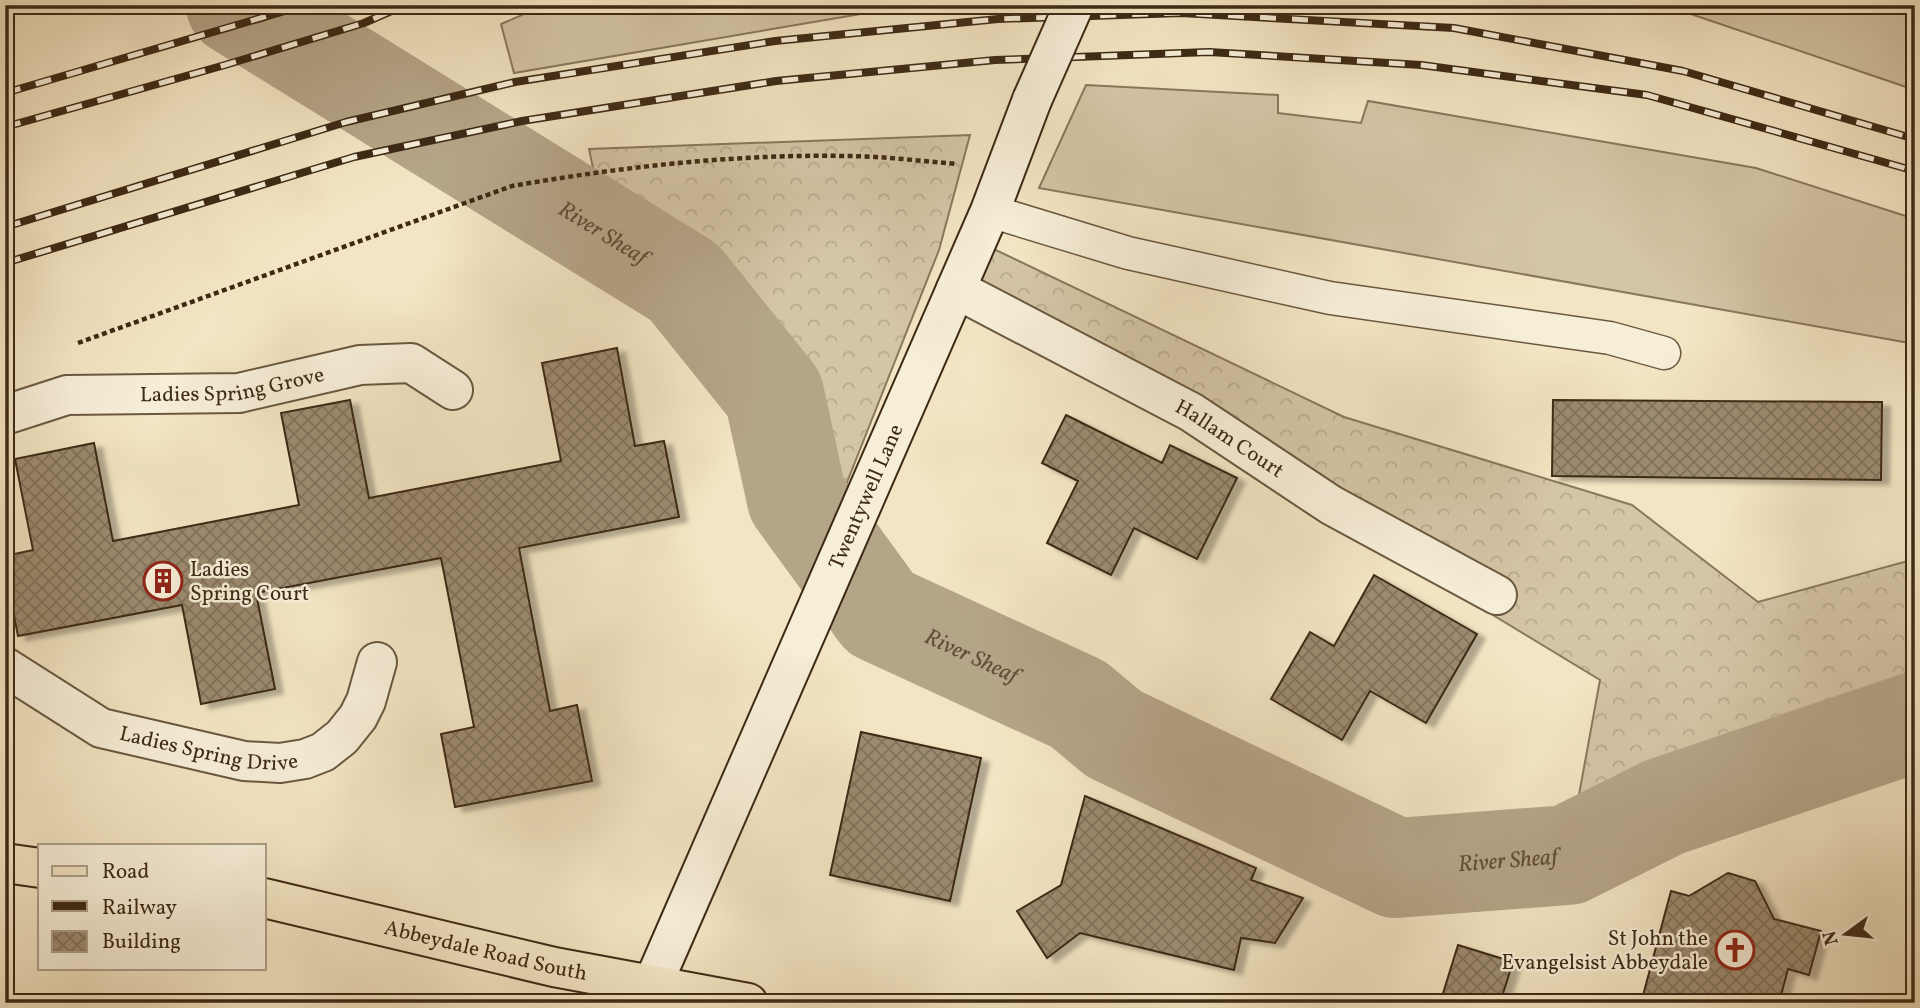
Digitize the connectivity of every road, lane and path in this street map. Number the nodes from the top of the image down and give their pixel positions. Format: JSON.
{"nodes":[{"id":1,"x":1074,"y":5,"type":"edge"},
{"id":2,"x":1003,"y":171,"type":"junction"},
{"id":3,"x":990,"y":211,"type":"junction"},
{"id":4,"x":956,"y":289,"type":"junction"},
{"id":5,"x":70,"y":347,"type":"dead end"},
{"id":6,"x":1664,"y":353,"type":"dead end"},
{"id":7,"x":453,"y":390,"type":"dead end"},
{"id":8,"x":5,"y":415,"type":"edge"},
{"id":9,"x":1497,"y":595,"type":"dead end"},
{"id":10,"x":376,"y":662,"type":"dead end"},
{"id":11,"x":5,"y":667,"type":"edge"},
{"id":12,"x":5,"y":863,"type":"edge"},
{"id":13,"x":38,"y":868,"type":"edge"},
{"id":14,"x":266,"y":898,"type":"edge"},
{"id":15,"x":652,"y":986,"type":"junction"},
{"id":16,"x":748,"y":1003,"type":"edge"}],
"edges":[{"from":1,"to":2,"type":"street","name":"Twentywell Lane","bridge":true},
{"from":2,"to":3,"type":"street","name":"Twentywell Lane"},
{"from":2,"to":5,"type":"path"},
{"from":3,"to":4,"type":"street","name":"Twentywell Lane"},
{"from":3,"to":6,"type":"lane"},
{"from":4,"to":9,"type":"street","name":"Hallam Court"},
{"from":4,"to":15,"type":"street","name":"Twentywell Lane"},
{"from":7,"to":8,"type":"street","name":"Ladies Spring Grove"},
{"from":10,"to":11,"type":"street","name":"Ladies Spring Drive"},
{"from":12,"to":13,"type":"main road"},
{"from":14,"to":15,"type":"main road","name":"Abbeydale Road South"},
{"from":15,"to":16,"type":"main road","name":"Abbeydale Road South"}]}
